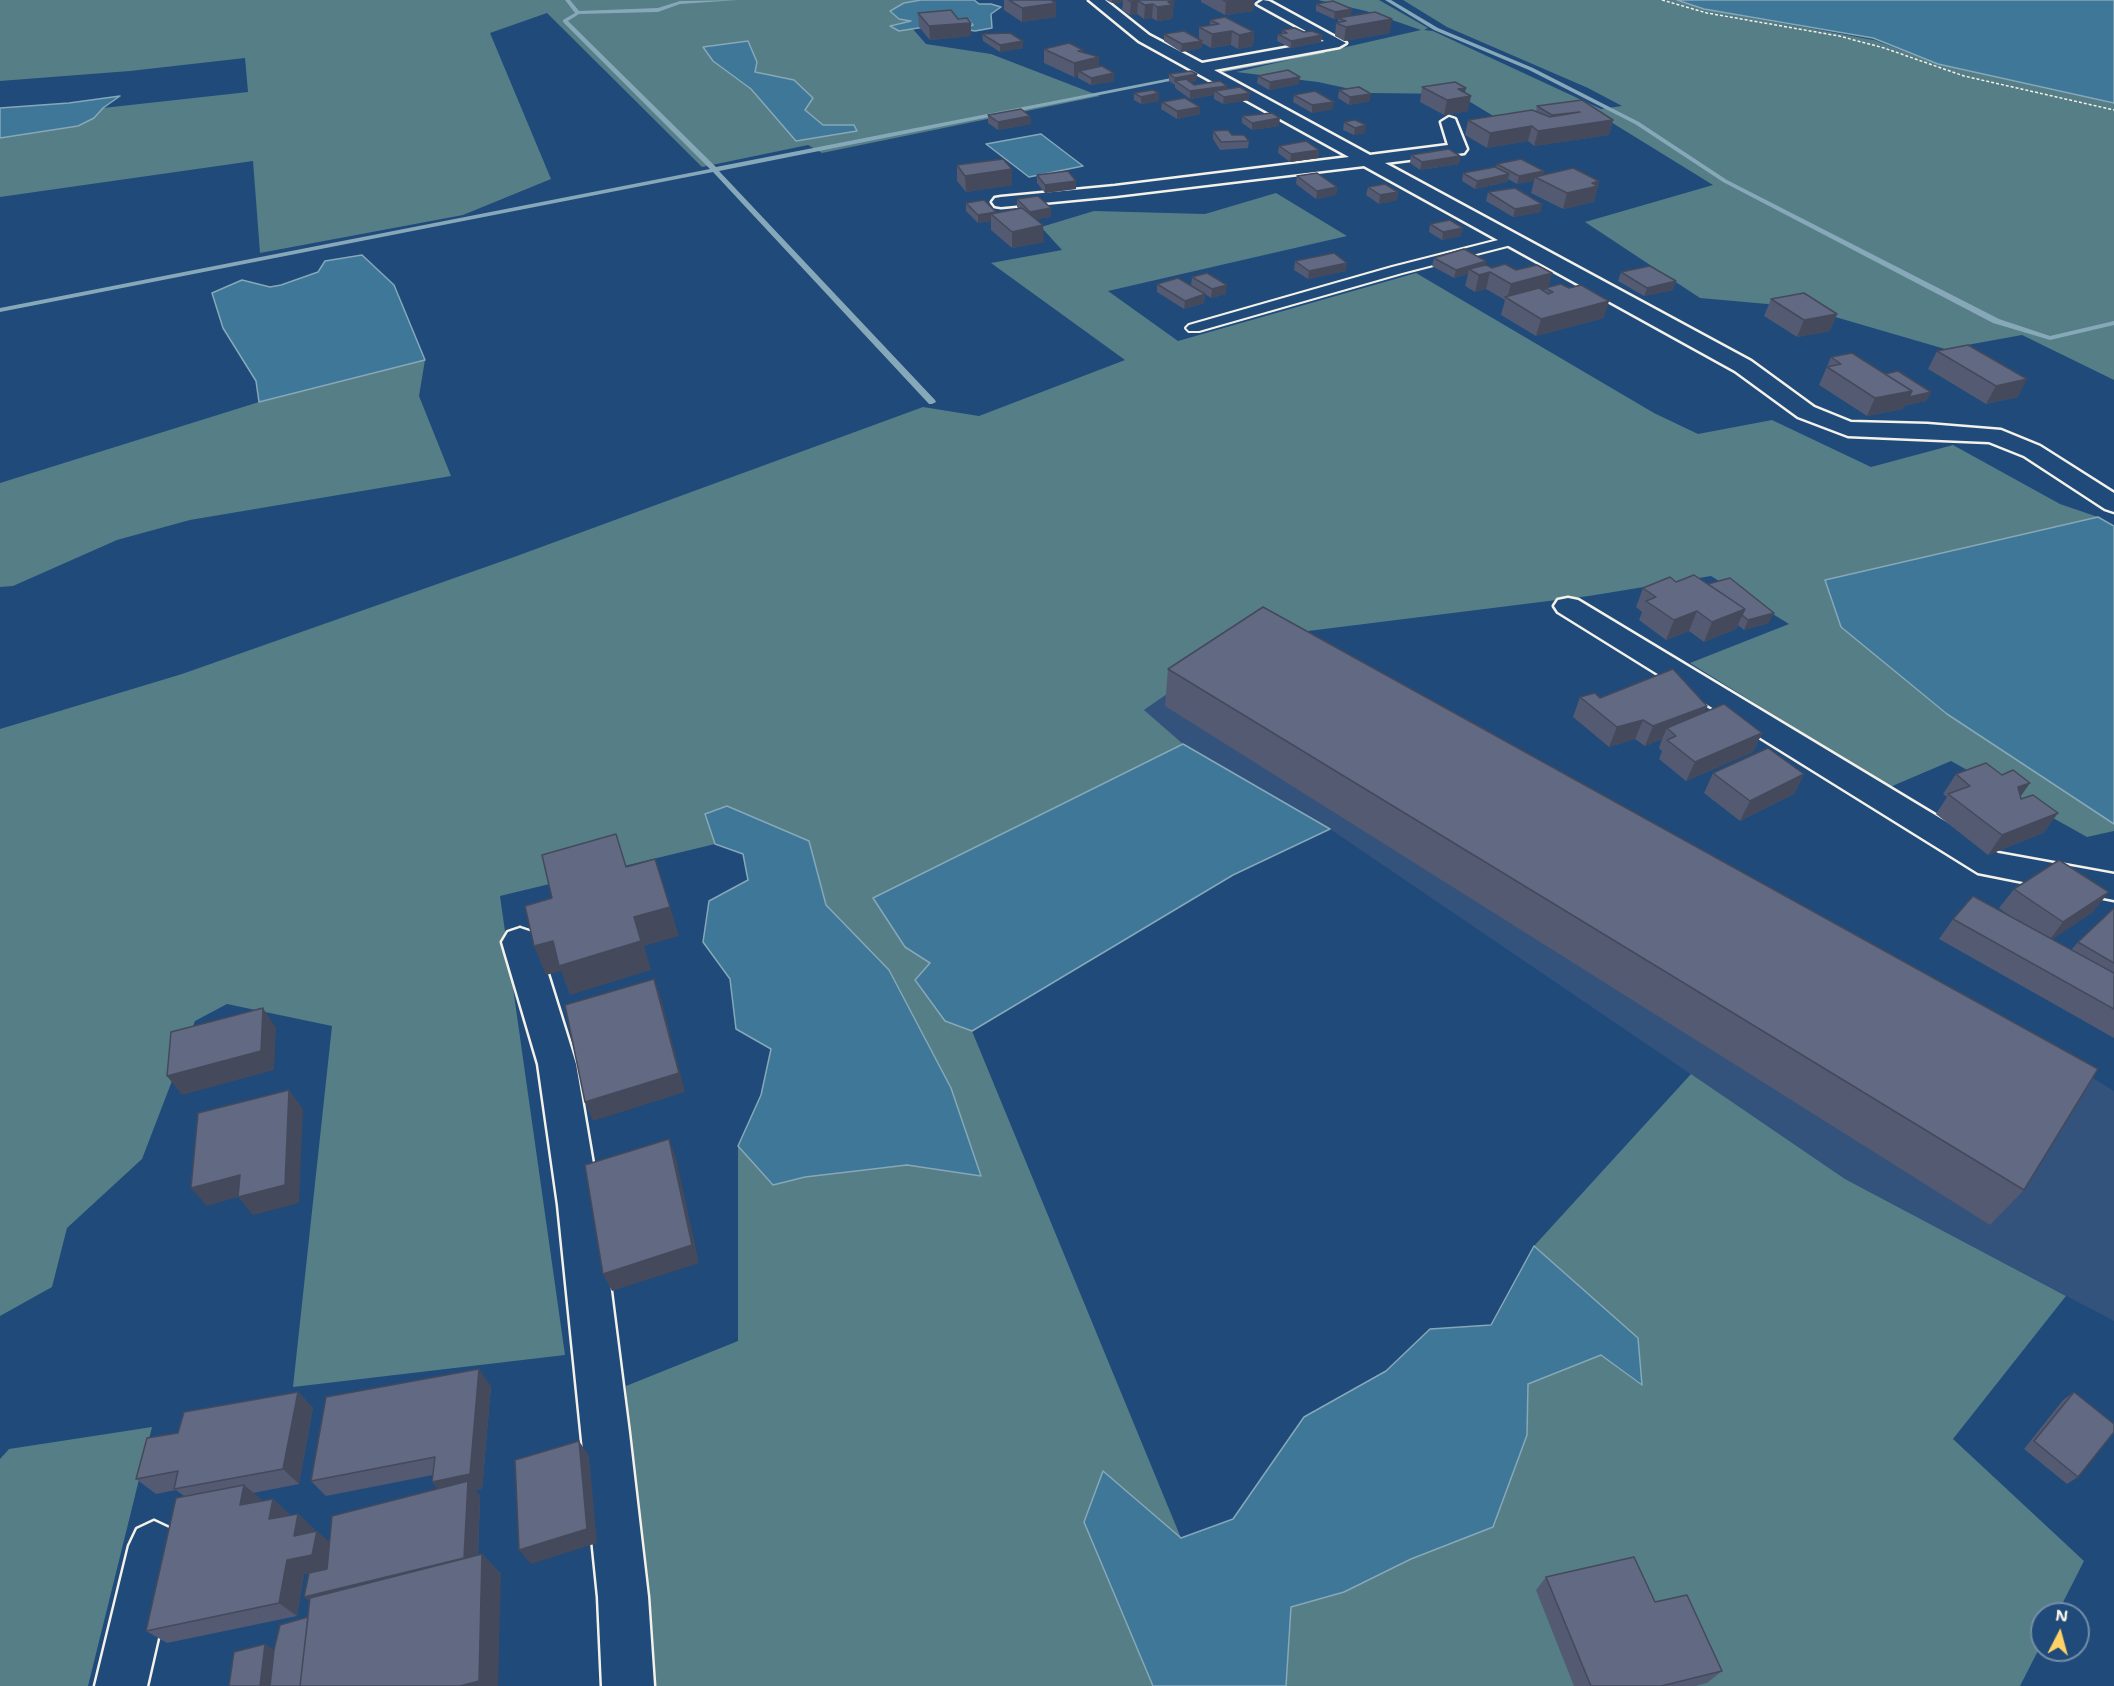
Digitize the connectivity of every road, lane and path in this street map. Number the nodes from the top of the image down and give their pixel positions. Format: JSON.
{"nodes":[{"id":1,"x":1096,"y":0,"type":"edge"},
{"id":2,"x":1662,"y":0,"type":"edge"},
{"id":3,"x":1264,"y":4,"type":"dead end"},
{"id":4,"x":1202,"y":68,"type":"junction"},
{"id":5,"x":2114,"y":110,"type":"edge"},
{"id":6,"x":1449,"y":122,"type":"edge"},
{"id":7,"x":1370,"y":160,"type":"junction"},
{"id":8,"x":1001,"y":202,"type":"dead end"},
{"id":9,"x":1514,"y":240,"type":"junction"},
{"id":10,"x":1194,"y":328,"type":"dead end"},
{"id":11,"x":2114,"y":504,"type":"edge"},
{"id":12,"x":1568,"y":606,"type":"dead end"},
{"id":13,"x":2114,"y":887,"type":"edge"},
{"id":14,"x":520,"y":942,"type":"dead end"},
{"id":15,"x":154,"y":1546,"type":"dead end"},
{"id":16,"x":121,"y":1686,"type":"edge"},
{"id":17,"x":628,"y":1686,"type":"edge"}],
"edges":[{"from":1,"to":4,"type":"street"},
{"from":2,"to":5,"type":"path"},
{"from":3,"to":4,"type":"street"},
{"from":4,"to":7,"type":"street"},
{"from":6,"to":7,"type":"street"},
{"from":7,"to":8,"type":"street"},
{"from":7,"to":9,"type":"street"},
{"from":9,"to":10,"type":"lane"},
{"from":9,"to":11,"type":"street"},
{"from":12,"to":13,"type":"street"},
{"from":14,"to":17,"type":"street"},
{"from":15,"to":16,"type":"street"}]}
